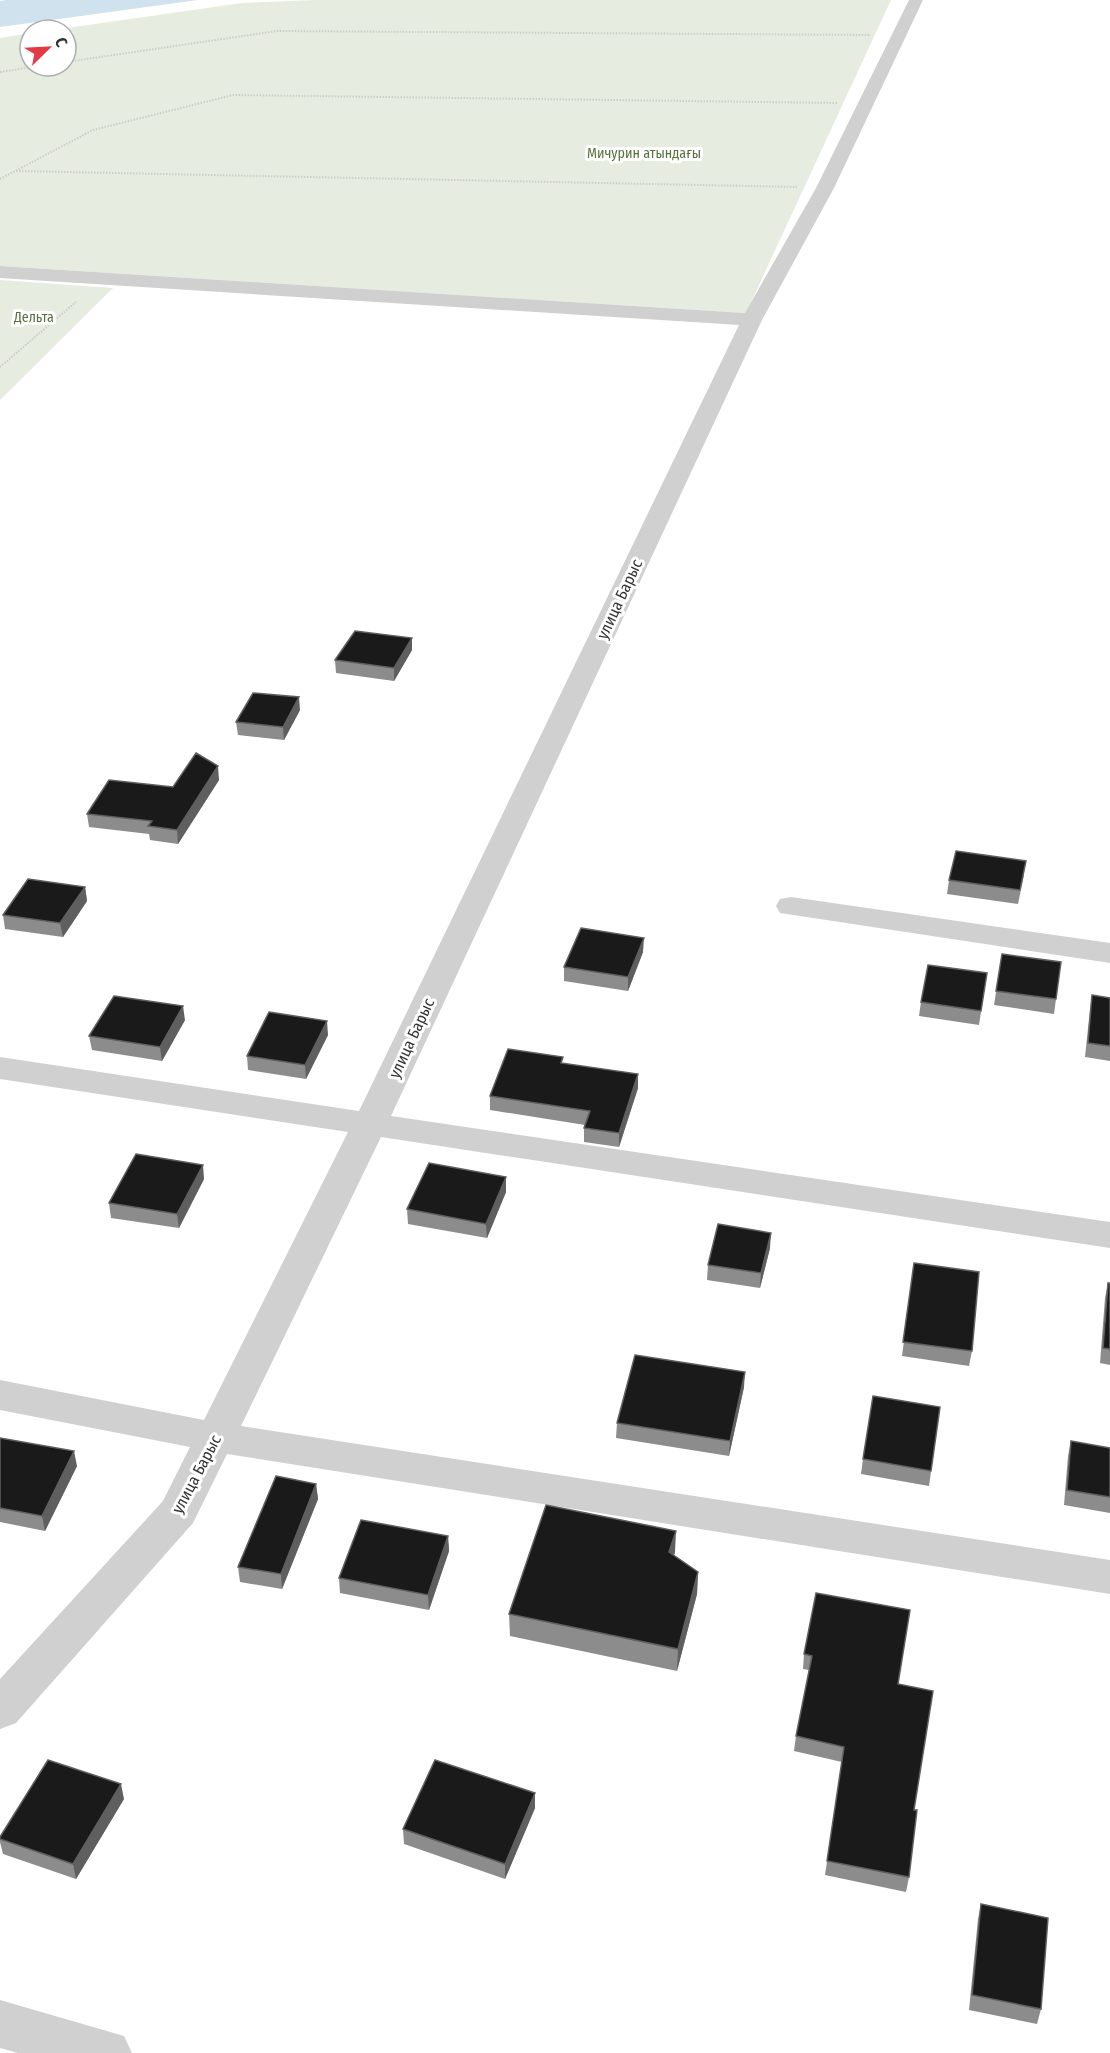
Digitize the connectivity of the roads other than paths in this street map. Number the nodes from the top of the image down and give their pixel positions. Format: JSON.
{"nodes":[{"id":1,"x":916,"y":0,"type":"edge"},
{"id":2,"x":0,"y":272,"type":"edge"},
{"id":3,"x":752,"y":320,"type":"junction"},
{"id":4,"x":791,"y":906,"type":"dead end"},
{"id":5,"x":1110,"y":953,"type":"edge"},
{"id":6,"x":0,"y":1068,"type":"edge"},
{"id":7,"x":370,"y":1123,"type":"junction"},
{"id":8,"x":1110,"y":1235,"type":"edge"},
{"id":9,"x":0,"y":1395,"type":"edge"},
{"id":10,"x":216,"y":1437,"type":"junction"},
{"id":11,"x":1110,"y":1577,"type":"edge"},
{"id":12,"x":0,"y":1710,"type":"edge"},
{"id":13,"x":0,"y":2024,"type":"edge"},
{"id":14,"x":106,"y":2053,"type":"edge"}],
"edges":[{"from":1,"to":3,"type":"street","name":"улица Барыс"},
{"from":2,"to":3,"type":"street"},
{"from":3,"to":7,"type":"street","name":"улица Барыс"},
{"from":4,"to":5,"type":"street"},
{"from":6,"to":7,"type":"street"},
{"from":7,"to":8,"type":"street"},
{"from":7,"to":10,"type":"street","name":"улица Барыс"},
{"from":9,"to":10,"type":"street"},
{"from":10,"to":11,"type":"street"},
{"from":10,"to":12,"type":"street","name":"улица Барыс"},
{"from":13,"to":14,"type":"street"}]}
